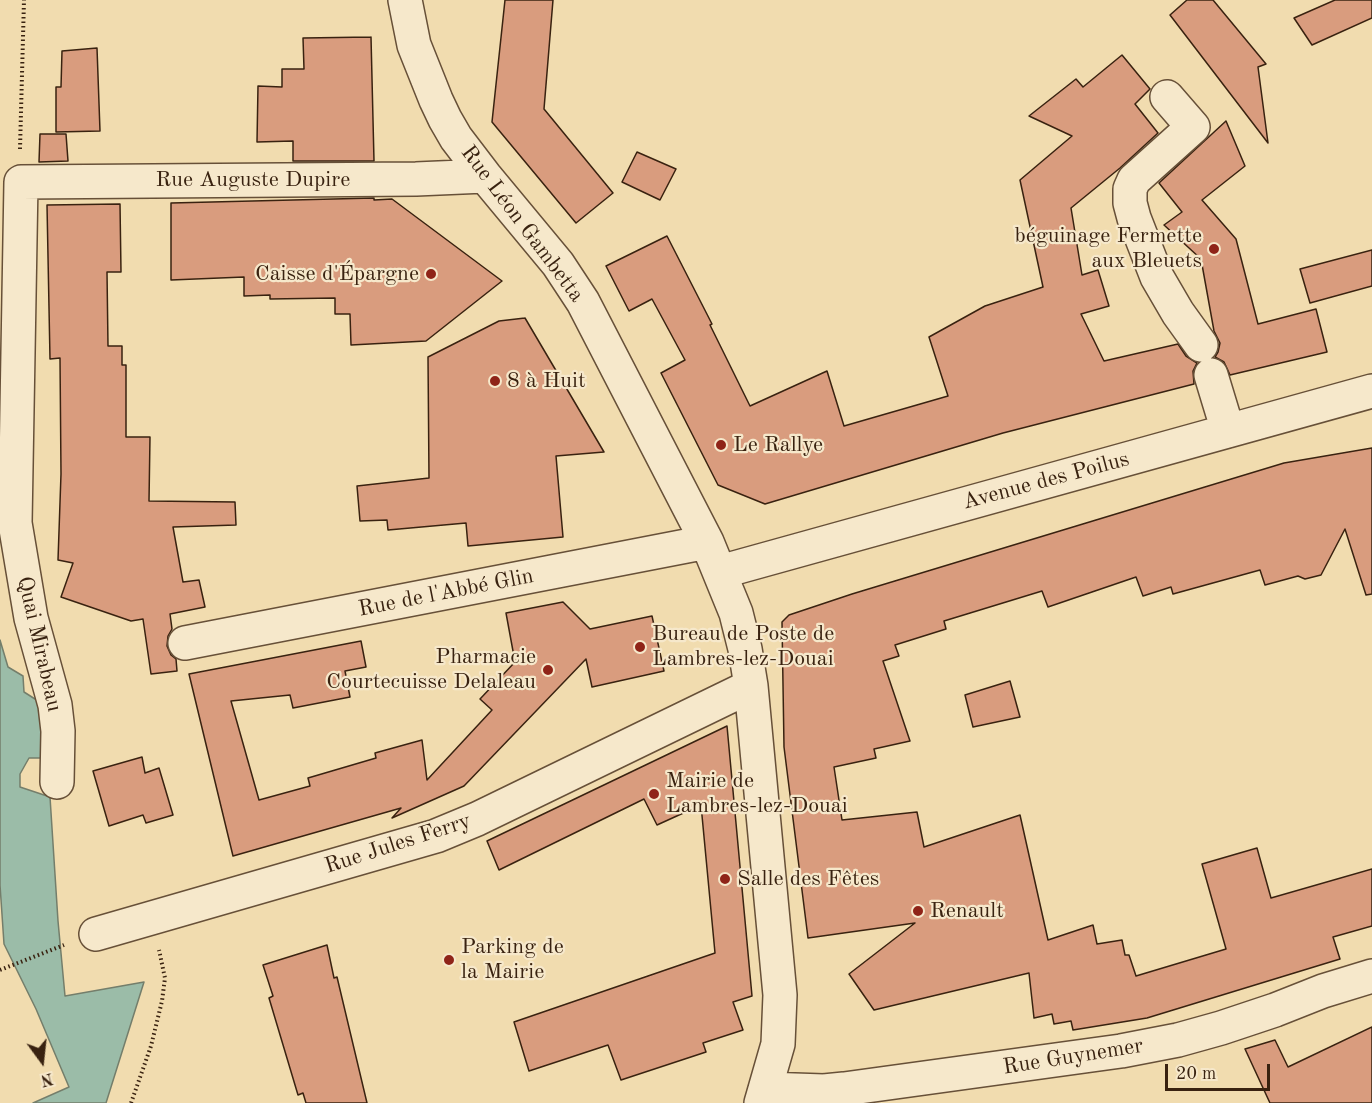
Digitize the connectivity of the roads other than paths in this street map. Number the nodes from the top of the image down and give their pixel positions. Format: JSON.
{"nodes":[{"id":1,"x":405,"y":0,"type":"edge"},
{"id":2,"x":1167,"y":97,"type":"dead end"},
{"id":3,"x":485,"y":176,"type":"junction"},
{"id":4,"x":21,"y":182,"type":"joint"},
{"id":5,"x":1372,"y":391,"type":"edge"},
{"id":6,"x":1228,"y":431,"type":"junction"},
{"id":7,"x":707,"y":542,"type":"junction"},
{"id":8,"x":720,"y":572,"type":"junction"},
{"id":9,"x":185,"y":643,"type":"dead end"},
{"id":10,"x":751,"y":686,"type":"junction"},
{"id":11,"x":57,"y":782,"type":"dead end"},
{"id":12,"x":96,"y":934,"type":"dead end"},
{"id":13,"x":1372,"y":976,"type":"edge"},
{"id":14,"x":763,"y":1096,"type":"edge"}],
"edges":[{"from":1,"to":3,"type":"street","name":"Rue Léon Gambetta"},
{"from":2,"to":6,"type":"street"},
{"from":3,"to":4,"type":"street","name":"Rue Auguste Dupire"},
{"from":3,"to":7,"type":"street","name":"Rue Léon Gambetta"},
{"from":4,"to":11,"type":"street","name":"Quai Mirabeau"},
{"from":5,"to":6,"type":"street","name":"Avenue des Poilus"},
{"from":6,"to":8,"type":"street","name":"Avenue des Poilus"},
{"from":7,"to":8,"type":"street","name":"Rue Léon Gambetta"},
{"from":7,"to":9,"type":"street","name":"Rue de l'Abbé Glin"},
{"from":8,"to":10,"type":"street","name":"Rue Léon Gambetta"},
{"from":10,"to":12,"type":"street","name":"Rue Jules Ferry"},
{"from":10,"to":14,"type":"street","name":"Rue Léon Gambetta"},
{"from":13,"to":14,"type":"street","name":"Rue Guynemer"}]}
